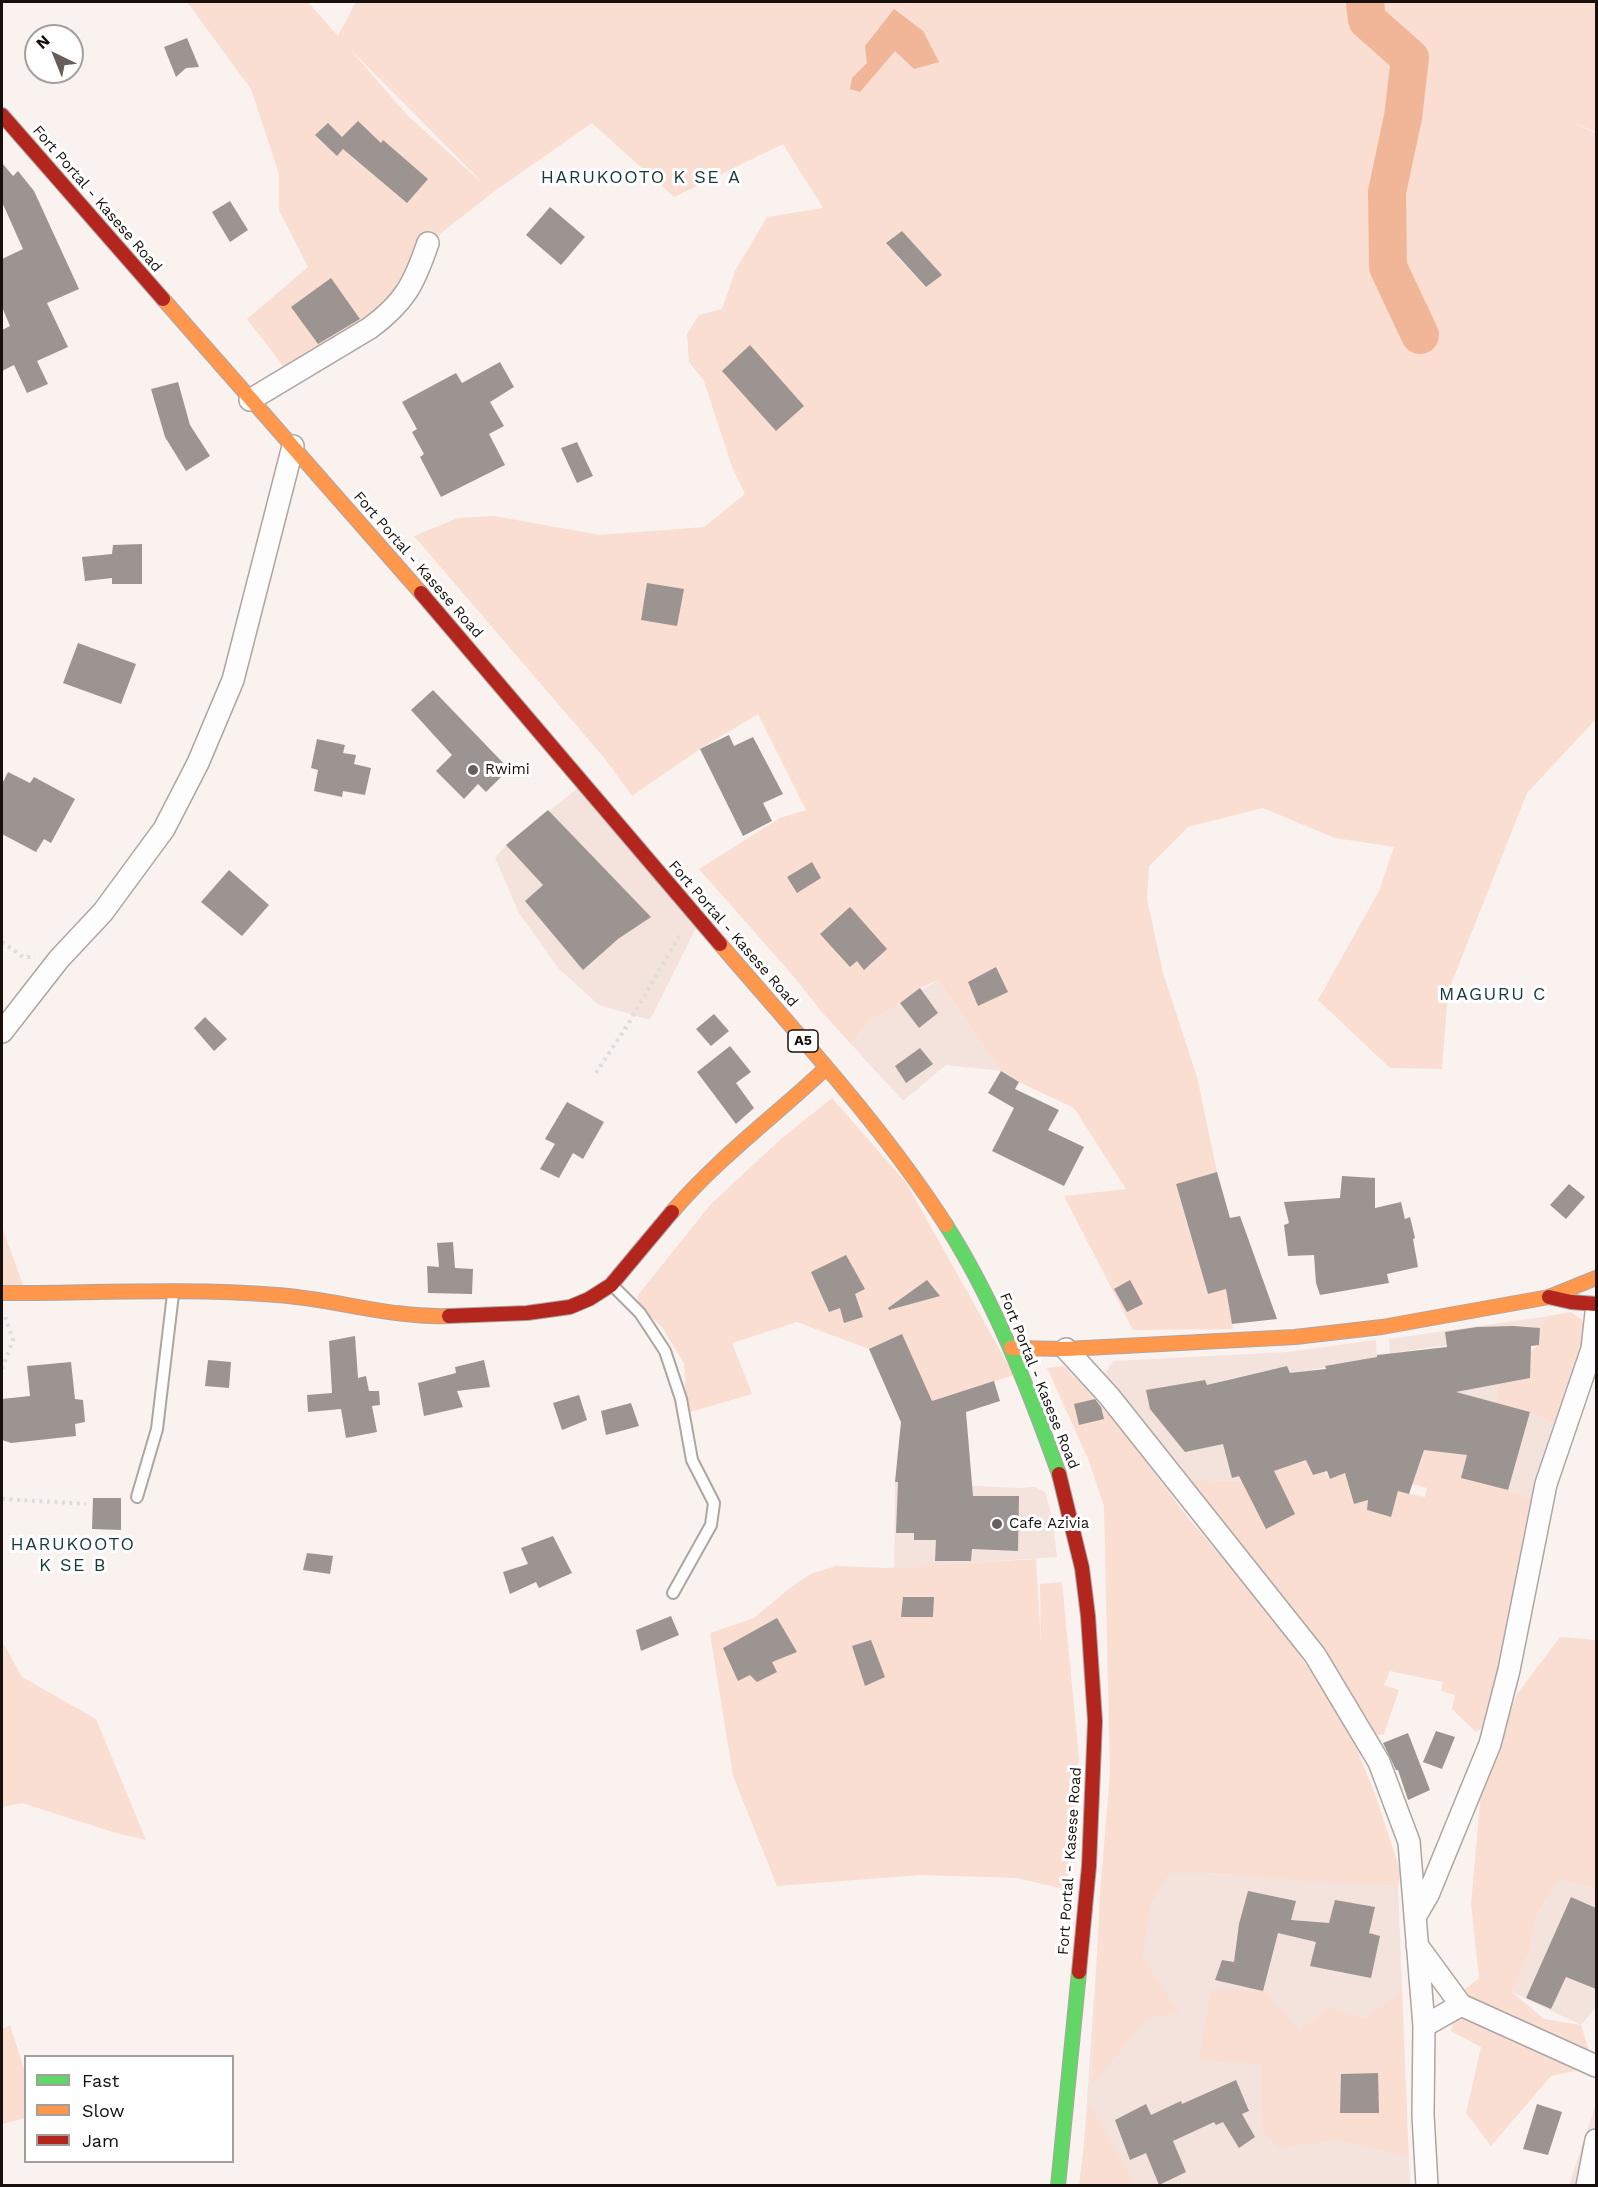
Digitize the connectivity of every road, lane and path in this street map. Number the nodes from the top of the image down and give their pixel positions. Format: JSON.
{"nodes":[{"id":1,"x":2,"y":116,"type":"edge"},
{"id":2,"x":428,"y":243,"type":"dead end"},
{"id":3,"x":250,"y":400,"type":"junction"},
{"id":4,"x":293,"y":446,"type":"junction"},
{"id":5,"x":692,"y":913,"type":"junction"},
{"id":6,"x":2,"y":942,"type":"edge"},
{"id":7,"x":59,"y":959,"type":"junction"},
{"id":8,"x":2,"y":1032,"type":"edge"},
{"id":9,"x":826,"y":1068,"type":"junction"},
{"id":10,"x":596,"y":1072,"type":"dead end"},
{"id":11,"x":1596,"y":1278,"type":"edge"},
{"id":12,"x":611,"y":1285,"type":"junction"},
{"id":13,"x":174,"y":1291,"type":"junction"},
{"id":14,"x":2,"y":1293,"type":"edge"},
{"id":15,"x":1549,"y":1297,"type":"junction"},
{"id":16,"x":1596,"y":1304,"type":"edge"},
{"id":17,"x":4,"y":1313,"type":"dead end"},
{"id":18,"x":1596,"y":1314,"type":"edge"},
{"id":19,"x":1594,"y":1347,"type":"edge"},
{"id":20,"x":1011,"y":1348,"type":"junction"},
{"id":21,"x":1066,"y":1349,"type":"junction"},
{"id":22,"x":2,"y":1369,"type":"edge"},
{"id":23,"x":137,"y":1497,"type":"dead end"},
{"id":24,"x":2,"y":1498,"type":"edge"},
{"id":25,"x":86,"y":1504,"type":"dead end"},
{"id":26,"x":673,"y":1593,"type":"dead end"},
{"id":27,"x":1414,"y":1917,"type":"junction"},
{"id":28,"x":1417,"y":1944,"type":"junction"},
{"id":29,"x":1461,"y":2005,"type":"junction"},
{"id":30,"x":1424,"y":2026,"type":"junction"},
{"id":31,"x":1596,"y":2066,"type":"edge"},
{"id":32,"x":1596,"y":2140,"type":"edge"},
{"id":33,"x":1058,"y":2186,"type":"edge"},
{"id":34,"x":1427,"y":2186,"type":"edge"},
{"id":35,"x":1587,"y":2186,"type":"edge"}],
"edges":[{"from":1,"to":3,"type":"main road","name":"Fort Portal - Kasese Road","number":"A5"},
{"from":2,"to":3,"type":"street"},
{"from":3,"to":4,"type":"main road","name":"Fort Portal - Kasese Road","number":"A5"},
{"from":4,"to":5,"type":"main road","name":"Fort Portal - Kasese Road","number":"A5"},
{"from":4,"to":7,"type":"street"},
{"from":5,"to":9,"type":"main road","name":"Fort Portal - Kasese Road","number":"A5"},
{"from":5,"to":10,"type":"path"},
{"from":6,"to":7,"type":"path"},
{"from":7,"to":8,"type":"street"},
{"from":9,"to":12,"type":"main road"},
{"from":9,"to":20,"type":"main road","name":"Fort Portal - Kasese Road","number":"A5"},
{"from":11,"to":15,"type":"main road"},
{"from":12,"to":13,"type":"main road"},
{"from":12,"to":26,"type":"lane"},
{"from":13,"to":14,"type":"main road"},
{"from":13,"to":23,"type":"lane"},
{"from":15,"to":16,"type":"main road"},
{"from":15,"to":21,"type":"main road"},
{"from":17,"to":22,"type":"path"},
{"from":18,"to":19,"type":"street"},
{"from":19,"to":27,"type":"street"},
{"from":20,"to":21,"type":"main road"},
{"from":20,"to":33,"type":"main road","name":"Fort Portal - Kasese Road","number":"A5"},
{"from":21,"to":27,"type":"street"},
{"from":24,"to":25,"type":"path"},
{"from":27,"to":28,"type":"street"},
{"from":28,"to":29,"type":"street"},
{"from":28,"to":30,"type":"street"},
{"from":29,"to":30,"type":"street"},
{"from":29,"to":31,"type":"street"},
{"from":30,"to":34,"type":"street"},
{"from":32,"to":35,"type":"street"}]}
